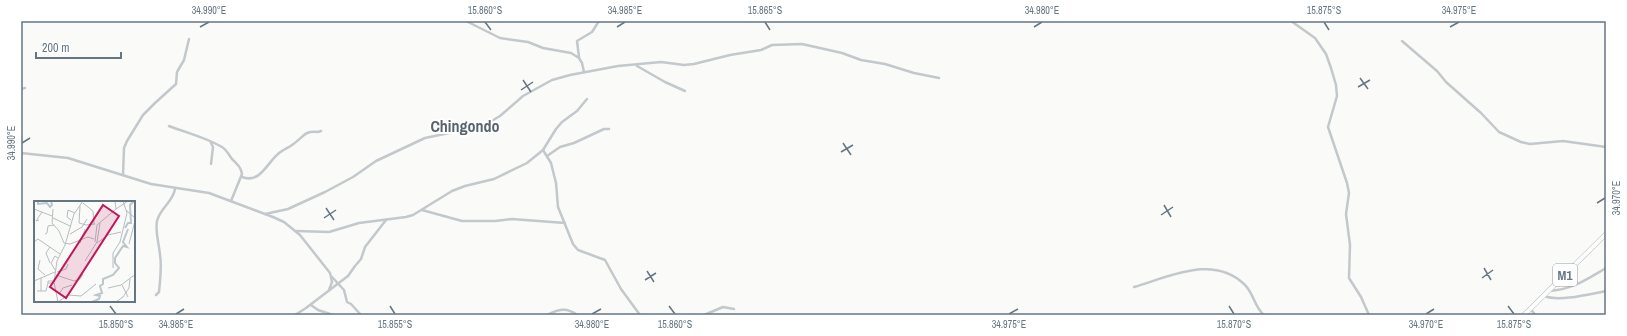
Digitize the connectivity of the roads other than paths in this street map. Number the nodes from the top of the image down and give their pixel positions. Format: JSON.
{"nodes":[{"id":1,"x":466,"y":21,"type":"edge"},
{"id":2,"x":599,"y":21,"type":"edge"},
{"id":3,"x":1291,"y":21,"type":"edge"},
{"id":4,"x":189,"y":39,"type":"dead end"},
{"id":5,"x":1402,"y":41,"type":"dead end"},
{"id":6,"x":579,"y":58,"type":"junction"},
{"id":7,"x":634,"y":65,"type":"junction"},
{"id":8,"x":584,"y":72,"type":"junction"},
{"id":9,"x":939,"y":78,"type":"dead end"},
{"id":10,"x":25,"y":88,"type":"dead end"},
{"id":11,"x":21,"y":89,"type":"edge"},
{"id":12,"x":685,"y":91,"type":"dead end"},
{"id":13,"x":586,"y":99,"type":"dead end"},
{"id":14,"x":169,"y":126,"type":"dead end"},
{"id":15,"x":609,"y":129,"type":"dead end"},
{"id":16,"x":321,"y":131,"type":"dead end"},
{"id":17,"x":211,"y":143,"type":"junction"},
{"id":18,"x":1606,"y":147,"type":"edge"},
{"id":19,"x":544,"y":150,"type":"junction"},
{"id":20,"x":21,"y":153,"type":"edge"},
{"id":21,"x":547,"y":156,"type":"junction"},
{"id":22,"x":211,"y":164,"type":"dead end"},
{"id":23,"x":123,"y":175,"type":"junction"},
{"id":24,"x":242,"y":177,"type":"junction"},
{"id":25,"x":175,"y":189,"type":"junction"},
{"id":26,"x":231,"y":201,"type":"junction"},
{"id":27,"x":422,"y":210,"type":"junction"},
{"id":28,"x":265,"y":214,"type":"junction"},
{"id":29,"x":386,"y":219,"type":"junction"},
{"id":30,"x":565,"y":223,"type":"junction"},
{"id":31,"x":296,"y":231,"type":"junction"},
{"id":32,"x":1606,"y":234,"type":"edge"},
{"id":33,"x":1606,"y":268,"type":"edge"},
{"id":34,"x":332,"y":276,"type":"junction"},
{"id":35,"x":339,"y":284,"type":"junction"},
{"id":36,"x":1134,"y":287,"type":"dead end"},
{"id":37,"x":329,"y":290,"type":"junction"},
{"id":38,"x":1606,"y":290,"type":"edge"},
{"id":39,"x":1549,"y":291,"type":"junction"},
{"id":40,"x":156,"y":295,"type":"dead end"},
{"id":41,"x":1544,"y":296,"type":"junction"},
{"id":42,"x":311,"y":305,"type":"junction"},
{"id":43,"x":734,"y":309,"type":"dead end"},
{"id":44,"x":1531,"y":309,"type":"junction"},
{"id":45,"x":295,"y":315,"type":"edge"},
{"id":46,"x":333,"y":315,"type":"edge"},
{"id":47,"x":361,"y":315,"type":"edge"},
{"id":48,"x":547,"y":315,"type":"edge"},
{"id":49,"x":577,"y":315,"type":"edge"},
{"id":50,"x":640,"y":315,"type":"edge"},
{"id":51,"x":704,"y":315,"type":"edge"},
{"id":52,"x":1264,"y":315,"type":"edge"},
{"id":53,"x":1369,"y":315,"type":"edge"},
{"id":54,"x":1524,"y":315,"type":"edge"},
{"id":55,"x":1535,"y":315,"type":"edge"}],
"edges":[{"from":1,"to":6,"type":"street"},
{"from":2,"to":6,"type":"street"},
{"from":3,"to":53,"type":"street"},
{"from":4,"to":23,"type":"street"},
{"from":5,"to":18,"type":"street"},
{"from":6,"to":8,"type":"street"},
{"from":7,"to":8,"type":"street"},
{"from":7,"to":9,"type":"street"},
{"from":7,"to":12,"type":"street"},
{"from":8,"to":28,"type":"street"},
{"from":10,"to":11,"type":"street"},
{"from":13,"to":19,"type":"street"},
{"from":14,"to":17,"type":"street"},
{"from":15,"to":21,"type":"street"},
{"from":16,"to":24,"type":"street"},
{"from":17,"to":22,"type":"street"},
{"from":17,"to":24,"type":"street"},
{"from":19,"to":21,"type":"street"},
{"from":19,"to":27,"type":"street"},
{"from":20,"to":23,"type":"street"},
{"from":21,"to":30,"type":"street"},
{"from":23,"to":25,"type":"street"},
{"from":24,"to":26,"type":"street"},
{"from":25,"to":26,"type":"street"},
{"from":25,"to":40,"type":"street"},
{"from":26,"to":28,"type":"street"},
{"from":27,"to":29,"type":"street"},
{"from":27,"to":30,"type":"street"},
{"from":28,"to":31,"type":"street"},
{"from":29,"to":31,"type":"street"},
{"from":29,"to":35,"type":"street"},
{"from":30,"to":50,"type":"street"},
{"from":31,"to":34,"type":"street"},
{"from":32,"to":39,"type":"highway","number":"M1"},
{"from":33,"to":39,"type":"street"},
{"from":34,"to":35,"type":"street"},
{"from":34,"to":37,"type":"street"},
{"from":35,"to":37,"type":"street"},
{"from":35,"to":47,"type":"street"},
{"from":36,"to":52,"type":"street"},
{"from":37,"to":42,"type":"street"},
{"from":38,"to":41,"type":"street"},
{"from":39,"to":41,"type":"highway","number":"M1"},
{"from":41,"to":44,"type":"highway","number":"M1"},
{"from":42,"to":45,"type":"street"},
{"from":42,"to":46,"type":"street"},
{"from":43,"to":51,"type":"street"},
{"from":44,"to":54,"type":"highway","number":"M1"},
{"from":44,"to":55,"type":"street"},
{"from":48,"to":49,"type":"street"}]}
